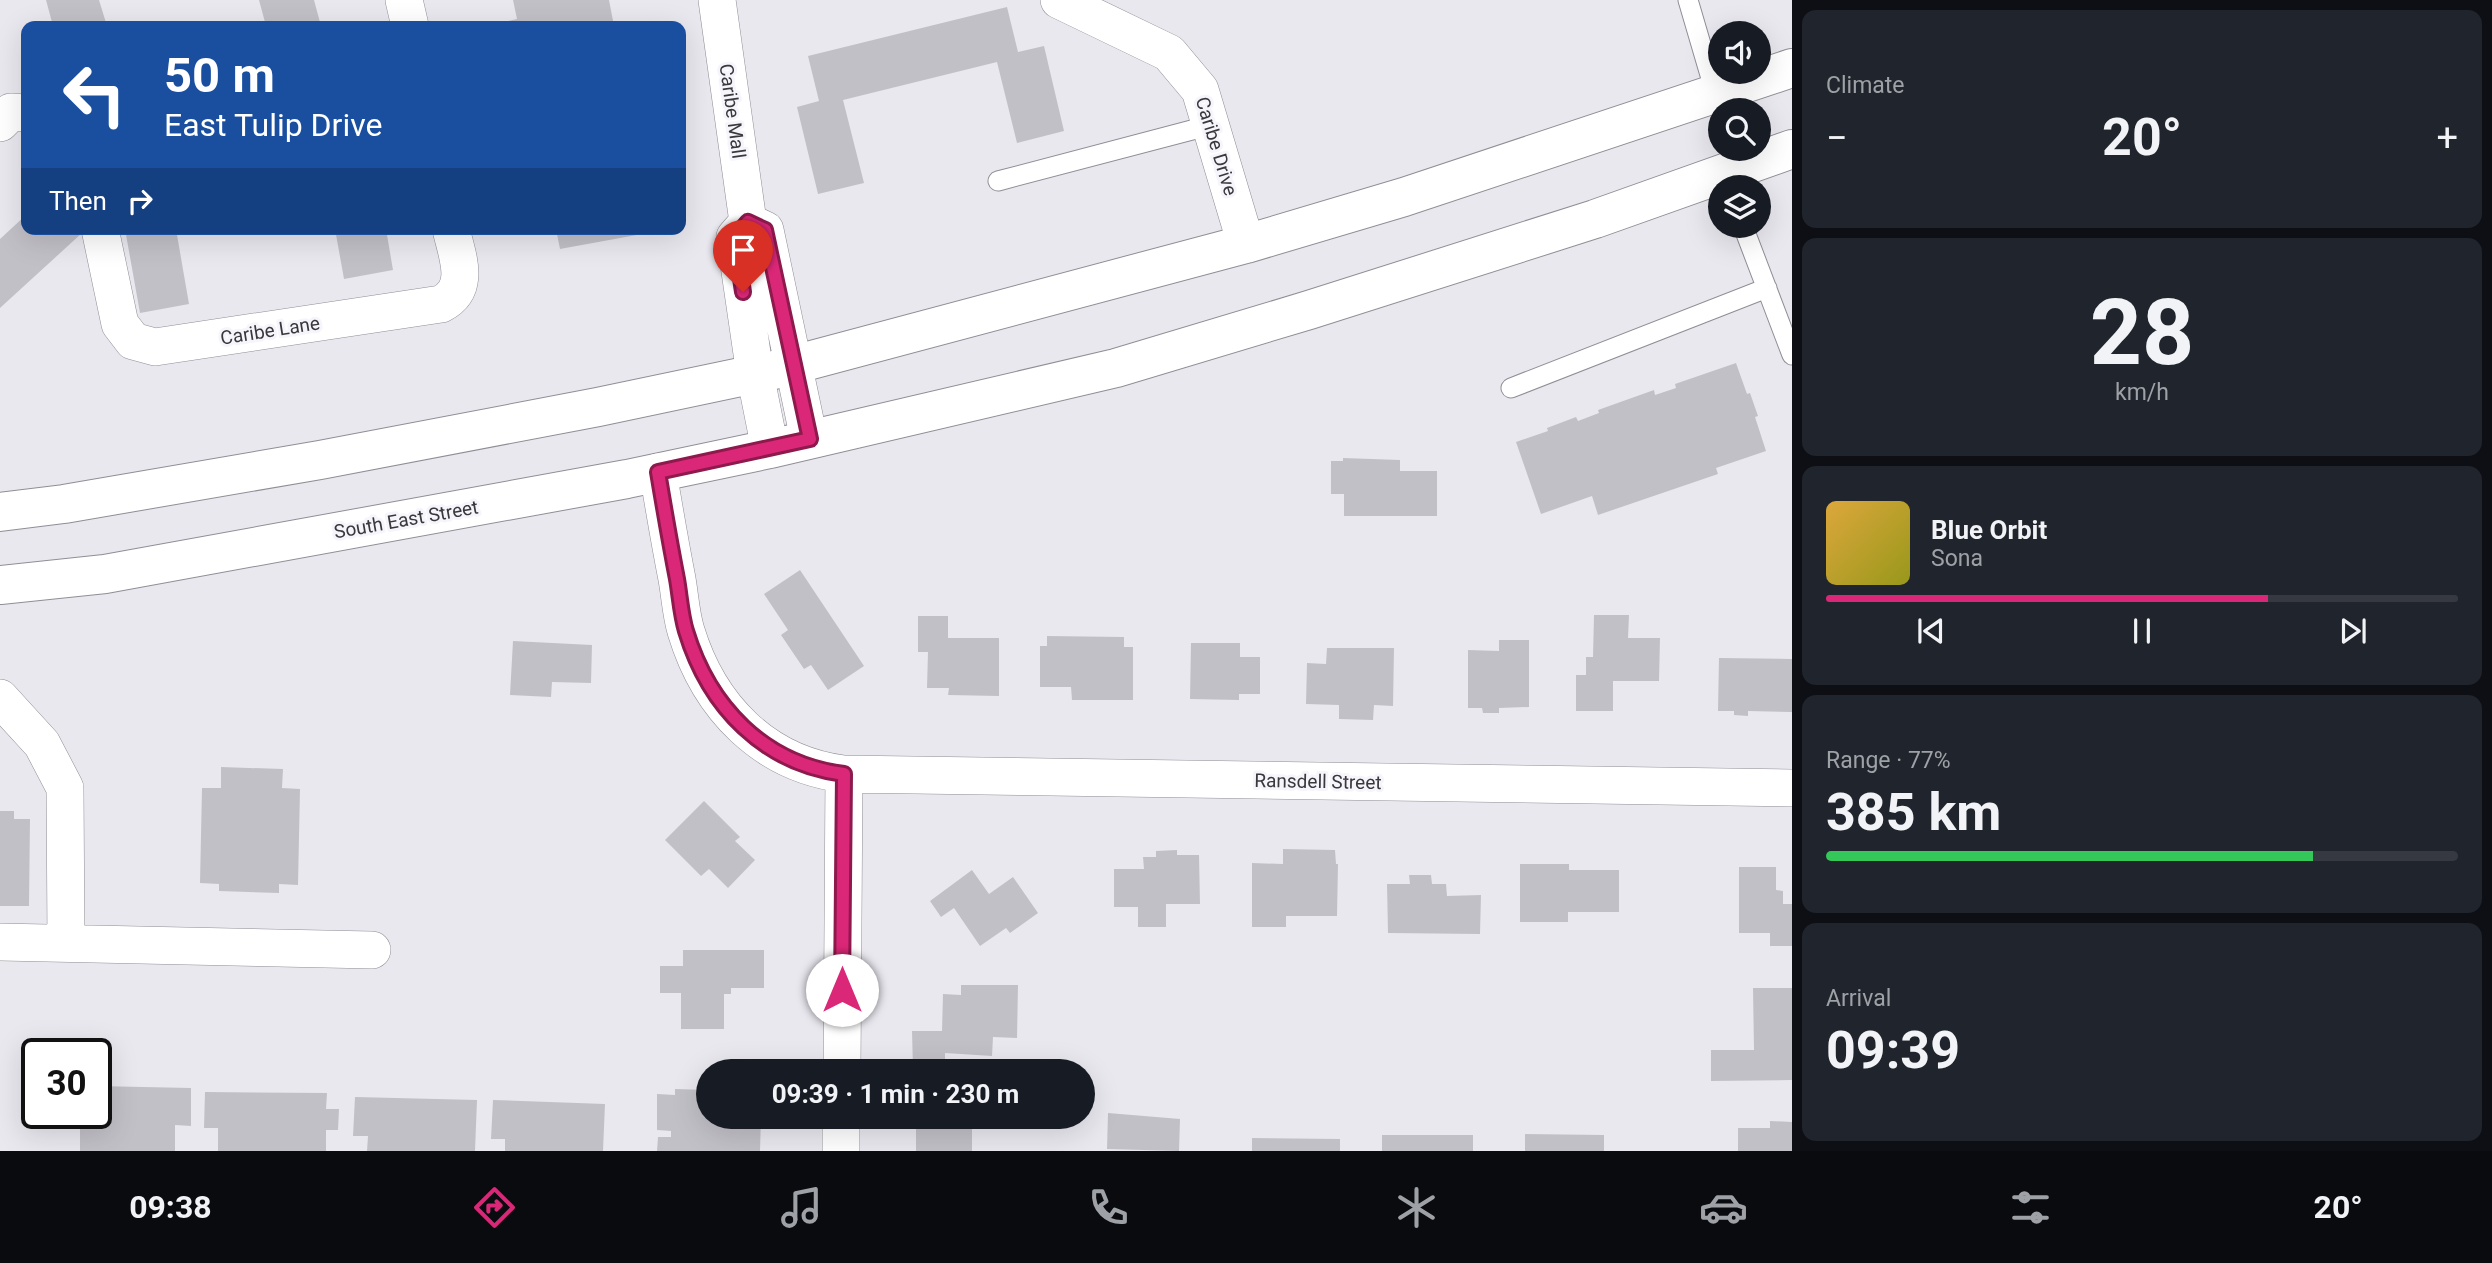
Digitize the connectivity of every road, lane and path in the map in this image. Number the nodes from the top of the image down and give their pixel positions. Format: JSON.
{"nodes":[{"id":1,"x":404,"y":0,"type":"edge"},
{"id":2,"x":717,"y":0,"type":"edge"},
{"id":3,"x":1059,"y":0,"type":"edge"},
{"id":4,"x":1688,"y":0,"type":"edge"},
{"id":5,"x":409,"y":21,"type":"edge"},
{"id":6,"x":1792,"y":68,"type":"edge"},
{"id":7,"x":1715,"y":92,"type":"junction"},
{"id":8,"x":21,"y":113,"type":"edge"},
{"id":9,"x":0,"y":123,"type":"edge"},
{"id":10,"x":1211,"y":125,"type":"junction"},
{"id":11,"x":1792,"y":149,"type":"edge"},
{"id":12,"x":1737,"y":175,"type":"edge"},
{"id":13,"x":998,"y":181,"type":"dead end"},
{"id":14,"x":1708,"y":186,"type":"edge"},
{"id":15,"x":101,"y":235,"type":"edge"},
{"id":16,"x":453,"y":235,"type":"edge"},
{"id":17,"x":1748,"y":238,"type":"edge"},
{"id":18,"x":1246,"y":244,"type":"junction"},
{"id":19,"x":1768,"y":288,"type":"junction"},
{"id":20,"x":1792,"y":355,"type":"edge"},
{"id":21,"x":774,"y":369,"type":"junction"},
{"id":22,"x":1511,"y":387,"type":"dead end"},
{"id":23,"x":810,"y":439,"type":"junction"},
{"id":24,"x":770,"y":449,"type":"junction"},
{"id":25,"x":658,"y":472,"type":"junction"},
{"id":26,"x":0,"y":512,"type":"edge"},
{"id":27,"x":0,"y":586,"type":"edge"},
{"id":28,"x":0,"y":698,"type":"edge"},
{"id":29,"x":844,"y":774,"type":"junction"},
{"id":30,"x":1792,"y":788,"type":"edge"},
{"id":31,"x":0,"y":942,"type":"edge"},
{"id":32,"x":66,"y":943,"type":"junction"},
{"id":33,"x":372,"y":950,"type":"dead end"},
{"id":34,"x":842,"y":1059,"type":"edge"},
{"id":35,"x":841,"y":1129,"type":"edge"},
{"id":36,"x":841,"y":1151,"type":"edge"}],
"edges":[{"from":1,"to":5,"type":"street"},
{"from":2,"to":21,"type":"street","name":"Caribe Mall"},
{"from":3,"to":10,"type":"street","name":"Caribe Drive"},
{"from":4,"to":7,"type":"lane"},
{"from":6,"to":7,"type":"main road"},
{"from":7,"to":18,"type":"main road"},
{"from":8,"to":9,"type":"street"},
{"from":10,"to":13,"type":"lane"},
{"from":10,"to":18,"type":"street","name":"Caribe Drive"},
{"from":11,"to":12,"type":"main road","name":"South East Street"},
{"from":14,"to":23,"type":"main road","name":"South East Street"},
{"from":15,"to":16,"type":"street","name":"Caribe Lane"},
{"from":17,"to":19,"type":"lane"},
{"from":18,"to":21,"type":"main road"},
{"from":19,"to":20,"type":"lane"},
{"from":19,"to":22,"type":"lane"},
{"from":21,"to":23,"type":"street","name":"Caribe Mall"},
{"from":21,"to":24,"type":"street","name":"Caribe Mall"},
{"from":21,"to":26,"type":"main road"},
{"from":23,"to":24,"type":"main road","name":"South East Street"},
{"from":24,"to":25,"type":"main road","name":"South East Street"},
{"from":25,"to":27,"type":"main road","name":"South East Street"},
{"from":25,"to":29,"type":"street","name":"Ransdell Street"},
{"from":28,"to":32,"type":"street"},
{"from":29,"to":30,"type":"street","name":"Ransdell Street"},
{"from":29,"to":34,"type":"street"},
{"from":31,"to":32,"type":"street"},
{"from":32,"to":33,"type":"street"},
{"from":35,"to":36,"type":"street"}]}
